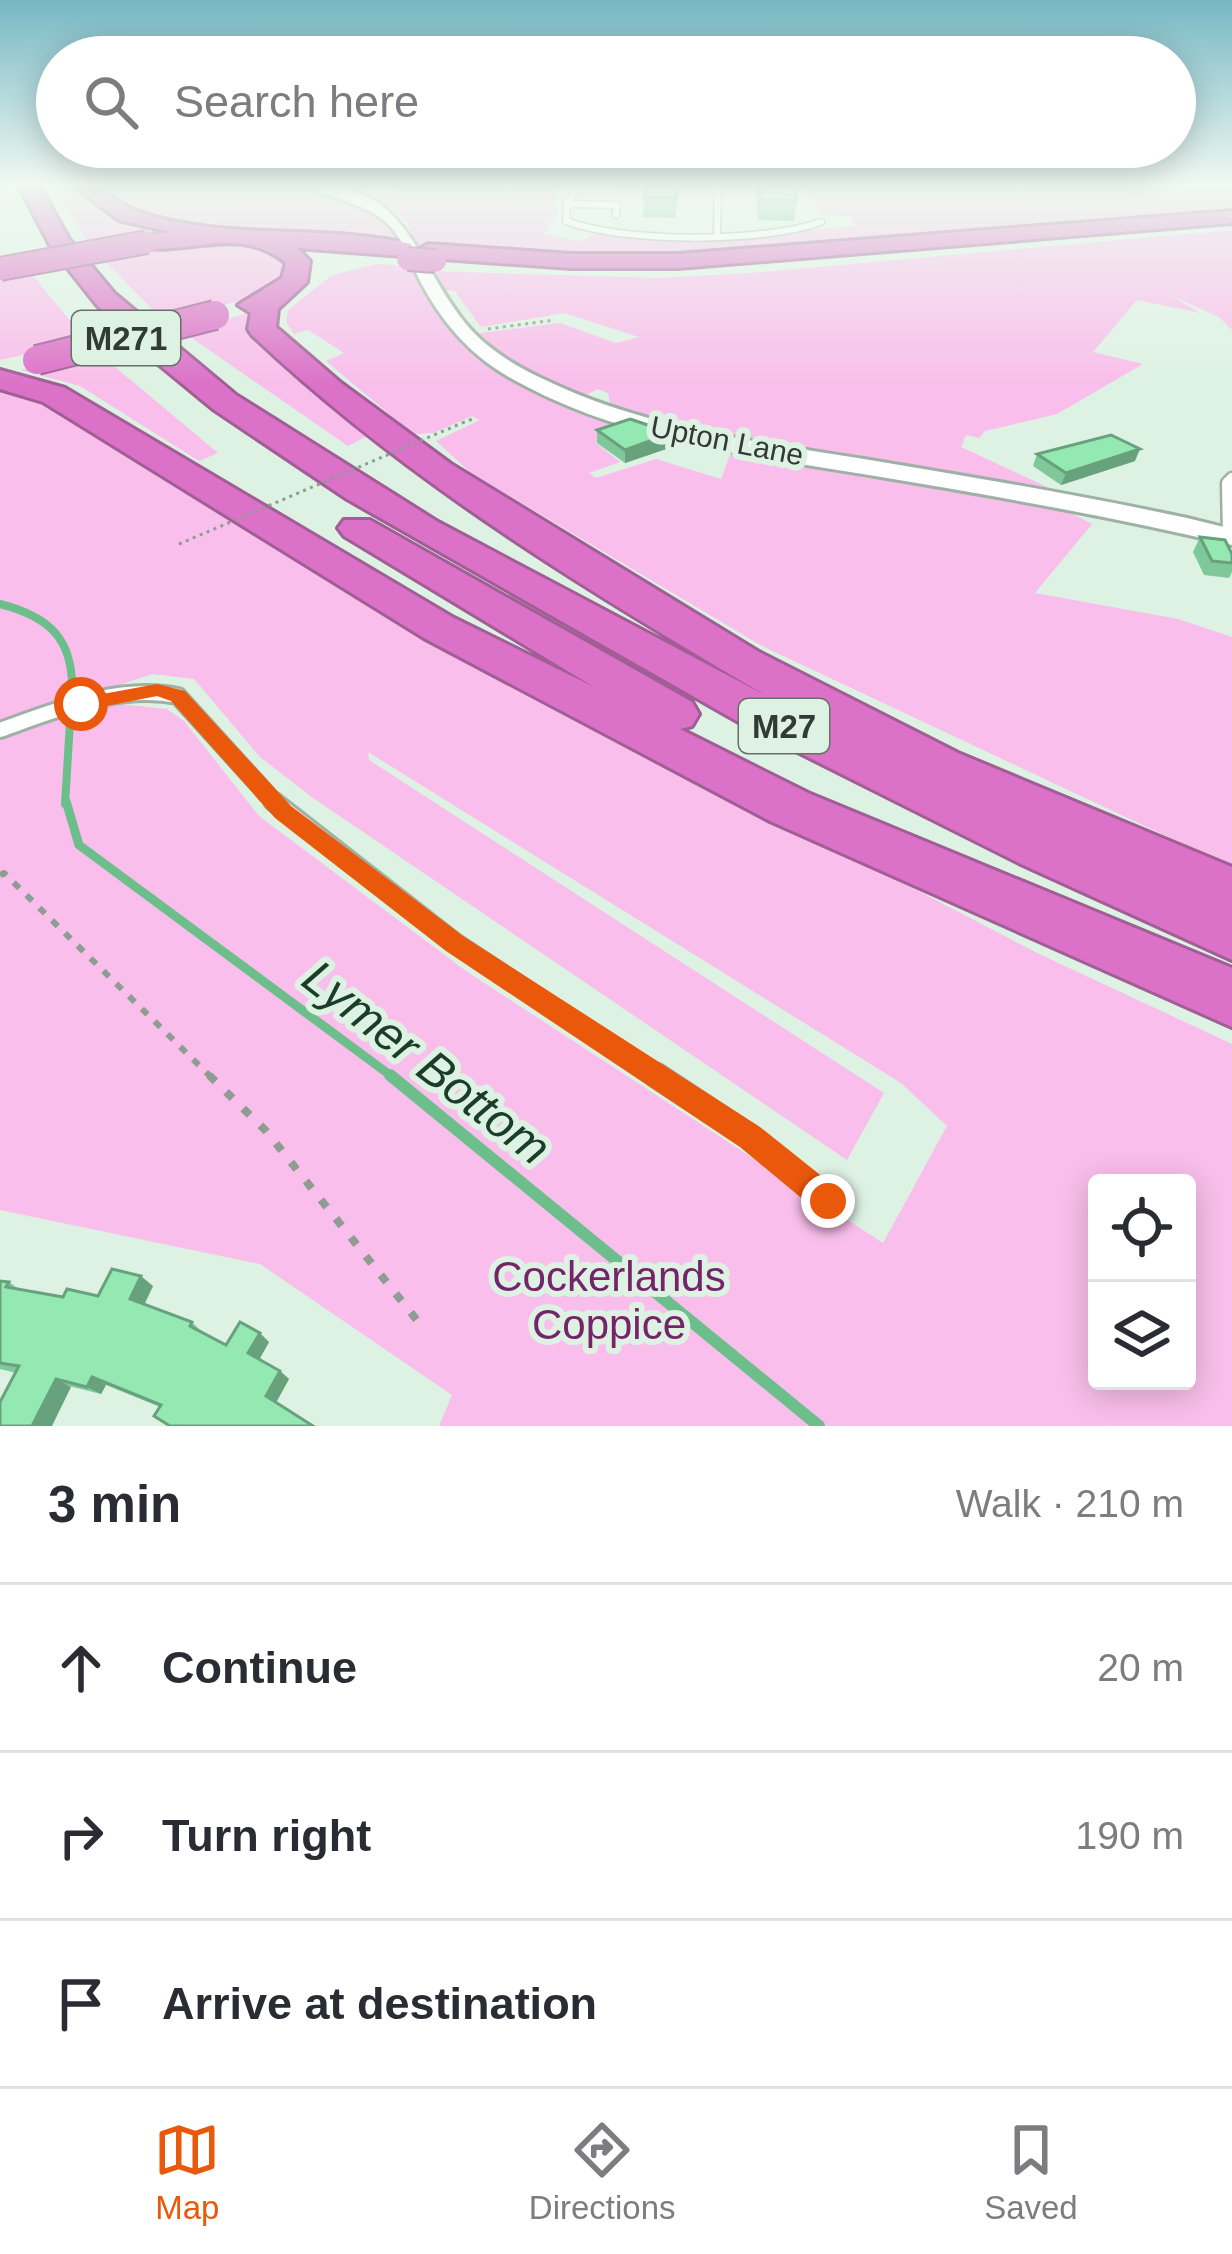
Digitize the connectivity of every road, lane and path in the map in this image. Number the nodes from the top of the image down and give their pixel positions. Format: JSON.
{"nodes":[{"id":1,"x":30,"y":251,"type":"edge"},
{"id":2,"x":65,"y":251,"type":"edge"},
{"id":3,"x":100,"y":251,"type":"edge"},
{"id":4,"x":288,"y":251,"type":"edge"},
{"id":5,"x":374,"y":251,"type":"edge"},
{"id":6,"x":414,"y":251,"type":"edge"},
{"id":7,"x":819,"y":251,"type":"edge"},
{"id":8,"x":943,"y":251,"type":"edge"},
{"id":9,"x":418,"y":255,"type":"junction"},
{"id":10,"x":0,"y":269,"type":"edge"},
{"id":11,"x":286,"y":288,"type":"junction"},
{"id":12,"x":554,"y":320,"type":"dead end"},
{"id":13,"x":464,"y":334,"type":"junction"},
{"id":14,"x":0,"y":367,"type":"edge"},
{"id":15,"x":18,"y":370,"type":"edge"},
{"id":16,"x":475,"y":418,"type":"dead end"},
{"id":17,"x":1232,"y":478,"type":"edge"},
{"id":18,"x":1230,"y":537,"type":"edge"},
{"id":19,"x":179,"y":544,"type":"dead end"},
{"id":20,"x":0,"y":730,"type":"edge"},
{"id":21,"x":0,"y":875,"type":"edge"},
{"id":22,"x":1232,"y":892,"type":"edge"},
{"id":23,"x":1054,"y":919,"type":"junction"},
{"id":24,"x":1232,"y":934,"type":"edge"},
{"id":25,"x":1232,"y":998,"type":"edge"},
{"id":26,"x":828,"y":1201,"type":"dead end"},
{"id":27,"x":424,"y":1329,"type":"dead end"}],
"edges":[{"from":1,"to":23,"type":"highway","number":"M27"},
{"from":2,"to":24,"type":"highway","number":"M27"},
{"from":3,"to":10,"type":"highway","number":"M271","bridge":true},
{"from":4,"to":11,"type":"highway","number":"M271"},
{"from":5,"to":9,"type":"highway","number":"M271"},
{"from":6,"to":13,"type":"street","name":"Upton Lane"},
{"from":7,"to":9,"type":"highway","number":"M271"},
{"from":8,"to":9,"type":"highway","number":"M271"},
{"from":9,"to":11,"type":"highway","number":"M271"},
{"from":11,"to":15,"type":"highway","number":"M271","bridge":true},
{"from":11,"to":22,"type":"highway","number":"M27"},
{"from":12,"to":13,"type":"path"},
{"from":13,"to":18,"type":"street","name":"Upton Lane"},
{"from":14,"to":15,"type":"highway","number":"M271"},
{"from":15,"to":23,"type":"highway","number":"M27"},
{"from":16,"to":19,"type":"path","bridge":true},
{"from":17,"to":18,"type":"lane"},
{"from":20,"to":26,"type":"lane"},
{"from":21,"to":27,"type":"path"},
{"from":23,"to":25,"type":"highway","number":"M27"}]}
